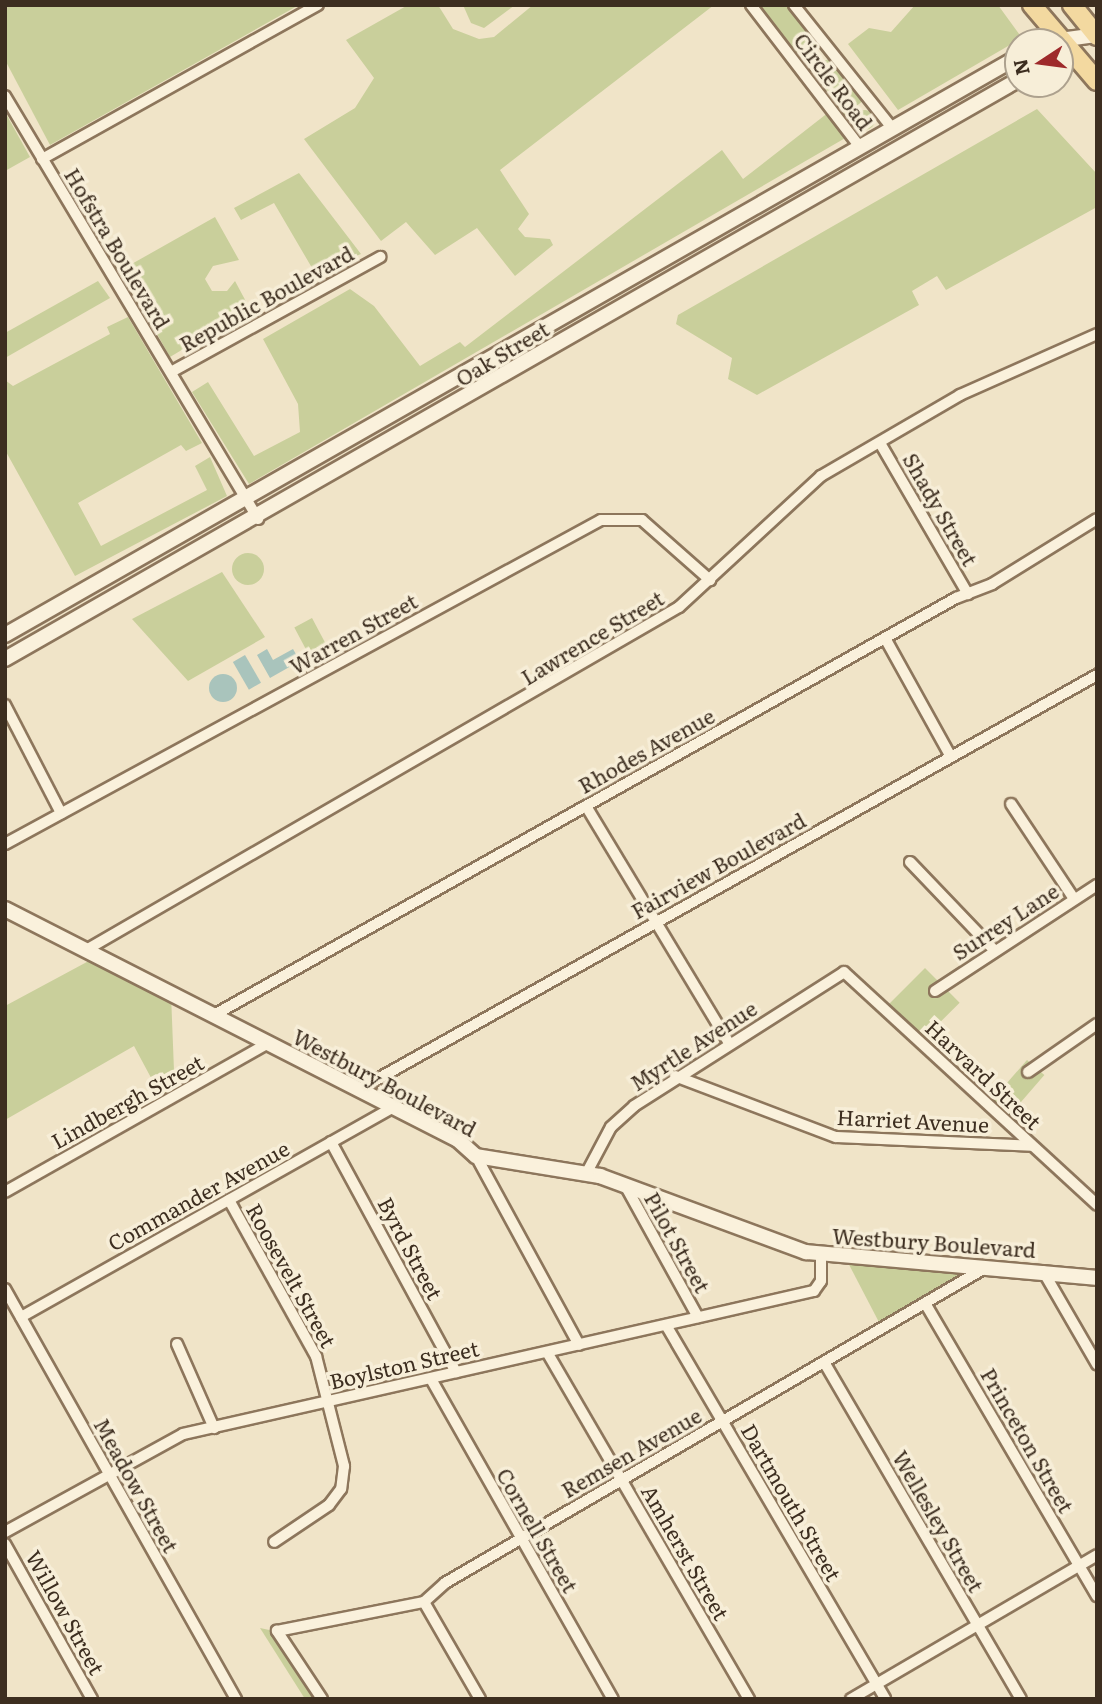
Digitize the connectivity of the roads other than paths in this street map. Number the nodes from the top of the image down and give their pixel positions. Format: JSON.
{"nodes":[{"id":1,"x":318,"y":5,"type":"edge"},
{"id":2,"x":751,"y":5,"type":"edge"},
{"id":3,"x":794,"y":5,"type":"edge"},
{"id":4,"x":1031,"y":5,"type":"edge"},
{"id":5,"x":1072,"y":5,"type":"edge"},
{"id":6,"x":1044,"y":28,"type":"edge"},
{"id":7,"x":1096,"y":36,"type":"edge"},
{"id":8,"x":1074,"y":37,"type":"edge"},
{"id":9,"x":1074,"y":48,"type":"edge"},
{"id":10,"x":1074,"y":62,"type":"edge"},
{"id":11,"x":1004,"y":65,"type":"edge"},
{"id":12,"x":1097,"y":81,"type":"edge"},
{"id":13,"x":1004,"y":88,"type":"edge"},
{"id":14,"x":5,"y":96,"type":"edge"},
{"id":15,"x":892,"y":129,"type":"junction"},
{"id":16,"x":860,"y":147,"type":"junction"},
{"id":17,"x":42,"y":159,"type":"junction"},
{"id":18,"x":380,"y":257,"type":"dead end"},
{"id":19,"x":554,"y":324,"type":"junction"},
{"id":20,"x":1097,"y":334,"type":"edge"},
{"id":21,"x":564,"y":341,"type":"junction"},
{"id":22,"x":171,"y":372,"type":"junction"},
{"id":23,"x":880,"y":443,"type":"junction"},
{"id":24,"x":246,"y":500,"type":"junction"},
{"id":25,"x":258,"y":519,"type":"junction"},
{"id":26,"x":1097,"y":519,"type":"edge"},
{"id":27,"x":710,"y":580,"type":"junction"},
{"id":28,"x":968,"y":594,"type":"junction"},
{"id":29,"x":5,"y":635,"type":"edge"},
{"id":30,"x":885,"y":638,"type":"junction"},
{"id":31,"x":5,"y":659,"type":"edge"},
{"id":32,"x":1097,"y":675,"type":"edge"},
{"id":33,"x":5,"y":705,"type":"edge"},
{"id":34,"x":951,"y":757,"type":"junction"},
{"id":35,"x":1011,"y":804,"type":"dead end"},
{"id":36,"x":586,"y":806,"type":"junction"},
{"id":37,"x":61,"y":813,"type":"junction"},
{"id":38,"x":5,"y":844,"type":"edge"},
{"id":39,"x":910,"y":862,"type":"dead end"},
{"id":40,"x":1097,"y":885,"type":"edge"},
{"id":41,"x":1074,"y":899,"type":"junction"},
{"id":42,"x":5,"y":909,"type":"edge"},
{"id":43,"x":654,"y":923,"type":"junction"},
{"id":44,"x":86,"y":950,"type":"junction"},
{"id":45,"x":995,"y":950,"type":"junction"},
{"id":46,"x":844,"y":972,"type":"joint"},
{"id":47,"x":935,"y":991,"type":"dead end"},
{"id":48,"x":214,"y":1015,"type":"junction"},
{"id":49,"x":1097,"y":1024,"type":"edge"},
{"id":50,"x":268,"y":1043,"type":"junction"},
{"id":51,"x":729,"y":1043,"type":"junction"},
{"id":52,"x":1028,"y":1072,"type":"dead end"},
{"id":53,"x":675,"y":1076,"type":"junction"},
{"id":54,"x":359,"y":1090,"type":"junction"},
{"id":55,"x":394,"y":1107,"type":"junction"},
{"id":56,"x":331,"y":1142,"type":"junction"},
{"id":57,"x":1032,"y":1146,"type":"junction"},
{"id":58,"x":476,"y":1156,"type":"junction"},
{"id":59,"x":586,"y":1174,"type":"junction"},
{"id":60,"x":625,"y":1185,"type":"junction"},
{"id":61,"x":5,"y":1192,"type":"edge"},
{"id":62,"x":229,"y":1200,"type":"junction"},
{"id":63,"x":1097,"y":1205,"type":"edge"},
{"id":64,"x":821,"y":1255,"type":"junction"},
{"id":65,"x":991,"y":1265,"type":"junction"},
{"id":66,"x":1043,"y":1271,"type":"junction"},
{"id":67,"x":1097,"y":1278,"type":"edge"},
{"id":68,"x":5,"y":1289,"type":"edge"},
{"id":69,"x":925,"y":1303,"type":"junction"},
{"id":70,"x":21,"y":1317,"type":"junction"},
{"id":71,"x":698,"y":1317,"type":"junction"},
{"id":72,"x":666,"y":1325,"type":"junction"},
{"id":73,"x":177,"y":1344,"type":"dead end"},
{"id":74,"x":579,"y":1345,"type":"junction"},
{"id":75,"x":547,"y":1352,"type":"junction"},
{"id":76,"x":824,"y":1362,"type":"junction"},
{"id":77,"x":1097,"y":1364,"type":"edge"},
{"id":78,"x":456,"y":1372,"type":"junction"},
{"id":79,"x":431,"y":1379,"type":"junction"},
{"id":80,"x":330,"y":1401,"type":"junction"},
{"id":81,"x":723,"y":1421,"type":"junction"},
{"id":82,"x":214,"y":1427,"type":"junction"},
{"id":83,"x":109,"y":1474,"type":"junction"},
{"id":84,"x":621,"y":1480,"type":"junction"},
{"id":85,"x":5,"y":1532,"type":"edge"},
{"id":86,"x":520,"y":1539,"type":"junction"},
{"id":87,"x":274,"y":1542,"type":"dead end"},
{"id":88,"x":5,"y":1544,"type":"edge"},
{"id":89,"x":1097,"y":1555,"type":"edge"},
{"id":90,"x":1079,"y":1566,"type":"junction"},
{"id":91,"x":1097,"y":1596,"type":"edge"},
{"id":92,"x":424,"y":1602,"type":"junction"},
{"id":93,"x":978,"y":1625,"type":"junction"},
{"id":94,"x":876,"y":1684,"type":"junction"},
{"id":95,"x":92,"y":1699,"type":"edge"},
{"id":96,"x":236,"y":1699,"type":"edge"},
{"id":97,"x":323,"y":1699,"type":"edge"},
{"id":98,"x":480,"y":1699,"type":"edge"},
{"id":99,"x":613,"y":1699,"type":"edge"},
{"id":100,"x":749,"y":1699,"type":"edge"},
{"id":101,"x":851,"y":1699,"type":"edge"},
{"id":102,"x":885,"y":1699,"type":"edge"},
{"id":103,"x":1021,"y":1699,"type":"edge"}],
"edges":[{"from":1,"to":17,"type":"street","name":"Hofstra Boulevard"},
{"from":2,"to":16,"type":"street","name":"Circle Road"},
{"from":3,"to":15,"type":"street","name":"Circle Road"},
{"from":4,"to":6,"type":"main road"},
{"from":5,"to":7,"type":"main road"},
{"from":7,"to":8,"type":"street"},
{"from":7,"to":9,"type":"street"},
{"from":10,"to":12,"type":"main road"},
{"from":11,"to":15,"type":"street","name":"Oak Street"},
{"from":13,"to":21,"type":"street","name":"Oak Street"},
{"from":14,"to":17,"type":"street"},
{"from":15,"to":16,"type":"street","name":"Oak Street"},
{"from":16,"to":19,"type":"street","name":"Oak Street"},
{"from":17,"to":22,"type":"street","name":"Hofstra Boulevard"},
{"from":18,"to":22,"type":"street","name":"Republic Boulevard"},
{"from":19,"to":21,"type":"street"},
{"from":19,"to":24,"type":"street","name":"Oak Street"},
{"from":20,"to":23,"type":"street","name":"Lawrence Street"},
{"from":21,"to":25,"type":"street","name":"Oak Street"},
{"from":22,"to":24,"type":"street","name":"Hofstra Boulevard"},
{"from":23,"to":27,"type":"street","name":"Lawrence Street"},
{"from":23,"to":28,"type":"street","name":"Shady Street"},
{"from":24,"to":25,"type":"street","name":"Hofstra Boulevard"},
{"from":24,"to":29,"type":"street","name":"Oak Street"},
{"from":25,"to":31,"type":"street","name":"Oak Street"},
{"from":26,"to":28,"type":"street","name":"Rhodes Avenue"},
{"from":27,"to":37,"type":"street","name":"Warren Street"},
{"from":27,"to":44,"type":"street","name":"Lawrence Street"},
{"from":28,"to":30,"type":"street","name":"Rhodes Avenue"},
{"from":30,"to":34,"type":"street"},
{"from":30,"to":36,"type":"street","name":"Rhodes Avenue"},
{"from":32,"to":34,"type":"street","name":"Fairview Boulevard"},
{"from":33,"to":37,"type":"street"},
{"from":34,"to":43,"type":"street","name":"Fairview Boulevard"},
{"from":35,"to":41,"type":"street"},
{"from":36,"to":43,"type":"street"},
{"from":36,"to":48,"type":"street","name":"Rhodes Avenue"},
{"from":37,"to":38,"type":"street","name":"Warren Street"},
{"from":39,"to":45,"type":"street"},
{"from":40,"to":41,"type":"street","name":"Surrey Lane"},
{"from":41,"to":45,"type":"street","name":"Surrey Lane"},
{"from":42,"to":44,"type":"street","name":"Westbury Boulevard"},
{"from":43,"to":51,"type":"street"},
{"from":43,"to":54,"type":"street","name":"Fairview Boulevard"},
{"from":44,"to":48,"type":"street","name":"Westbury Boulevard"},
{"from":45,"to":47,"type":"street","name":"Surrey Lane"},
{"from":46,"to":51,"type":"street","name":"Myrtle Avenue"},
{"from":46,"to":57,"type":"street","name":"Harvard Street"},
{"from":48,"to":50,"type":"street","name":"Westbury Boulevard"},
{"from":49,"to":52,"type":"street"},
{"from":50,"to":54,"type":"street","name":"Westbury Boulevard"},
{"from":50,"to":61,"type":"street","name":"Lindbergh Street"},
{"from":51,"to":53,"type":"street","name":"Myrtle Avenue"},
{"from":53,"to":57,"type":"street","name":"Harriet Avenue"},
{"from":53,"to":59,"type":"street","name":"Myrtle Avenue"},
{"from":54,"to":55,"type":"street","name":"Westbury Boulevard"},
{"from":55,"to":56,"type":"street","name":"Commander Avenue"},
{"from":55,"to":58,"type":"street","name":"Westbury Boulevard"},
{"from":56,"to":62,"type":"street","name":"Commander Avenue"},
{"from":56,"to":78,"type":"street","name":"Byrd Street"},
{"from":57,"to":63,"type":"street","name":"Harvard Street"},
{"from":58,"to":59,"type":"street","name":"Westbury Boulevard"},
{"from":58,"to":74,"type":"street"},
{"from":59,"to":60,"type":"street","name":"Westbury Boulevard"},
{"from":60,"to":64,"type":"street","name":"Westbury Boulevard"},
{"from":60,"to":71,"type":"street","name":"Pilot Street"},
{"from":62,"to":70,"type":"street","name":"Commander Avenue"},
{"from":62,"to":80,"type":"street","name":"Roosevelt Street"},
{"from":64,"to":65,"type":"street","name":"Westbury Boulevard"},
{"from":64,"to":71,"type":"street","name":"Boylston Street"},
{"from":65,"to":66,"type":"street","name":"Westbury Boulevard"},
{"from":65,"to":69,"type":"street","name":"Remsen Avenue"},
{"from":66,"to":67,"type":"street","name":"Westbury Boulevard"},
{"from":66,"to":77,"type":"street"},
{"from":68,"to":70,"type":"street","name":"Meadow Street"},
{"from":69,"to":76,"type":"street","name":"Remsen Avenue"},
{"from":69,"to":90,"type":"street","name":"Princeton Street"},
{"from":70,"to":83,"type":"street","name":"Meadow Street"},
{"from":71,"to":72,"type":"street","name":"Boylston Street"},
{"from":72,"to":74,"type":"street","name":"Boylston Street"},
{"from":72,"to":81,"type":"street","name":"Dartmouth Street"},
{"from":73,"to":82,"type":"street"},
{"from":74,"to":75,"type":"street","name":"Boylston Street"},
{"from":75,"to":78,"type":"street","name":"Boylston Street"},
{"from":75,"to":84,"type":"street","name":"Amherst Street"},
{"from":76,"to":81,"type":"street","name":"Remsen Avenue"},
{"from":76,"to":93,"type":"street","name":"Wellesley Street"},
{"from":78,"to":79,"type":"street","name":"Boylston Street"},
{"from":79,"to":80,"type":"street","name":"Boylston Street"},
{"from":79,"to":86,"type":"street","name":"Cornell Street"},
{"from":80,"to":82,"type":"street","name":"Boylston Street"},
{"from":80,"to":87,"type":"street","name":"Roosevelt Street"},
{"from":81,"to":84,"type":"street","name":"Remsen Avenue"},
{"from":81,"to":94,"type":"street","name":"Dartmouth Street"},
{"from":82,"to":83,"type":"street","name":"Boylston Street"},
{"from":83,"to":85,"type":"street","name":"Boylston Street"},
{"from":83,"to":96,"type":"street","name":"Meadow Street"},
{"from":84,"to":86,"type":"street","name":"Remsen Avenue"},
{"from":84,"to":100,"type":"street","name":"Amherst Street"},
{"from":86,"to":92,"type":"street","name":"Remsen Avenue"},
{"from":86,"to":99,"type":"street","name":"Cornell Street"},
{"from":88,"to":95,"type":"street","name":"Willow Street"},
{"from":89,"to":90,"type":"street"},
{"from":90,"to":91,"type":"street","name":"Princeton Street"},
{"from":90,"to":93,"type":"street"},
{"from":92,"to":97,"type":"street","name":"Remsen Avenue"},
{"from":92,"to":98,"type":"street"},
{"from":93,"to":94,"type":"street"},
{"from":93,"to":103,"type":"street","name":"Wellesley Street"},
{"from":94,"to":101,"type":"street"},
{"from":94,"to":102,"type":"street","name":"Dartmouth Street"}]}
